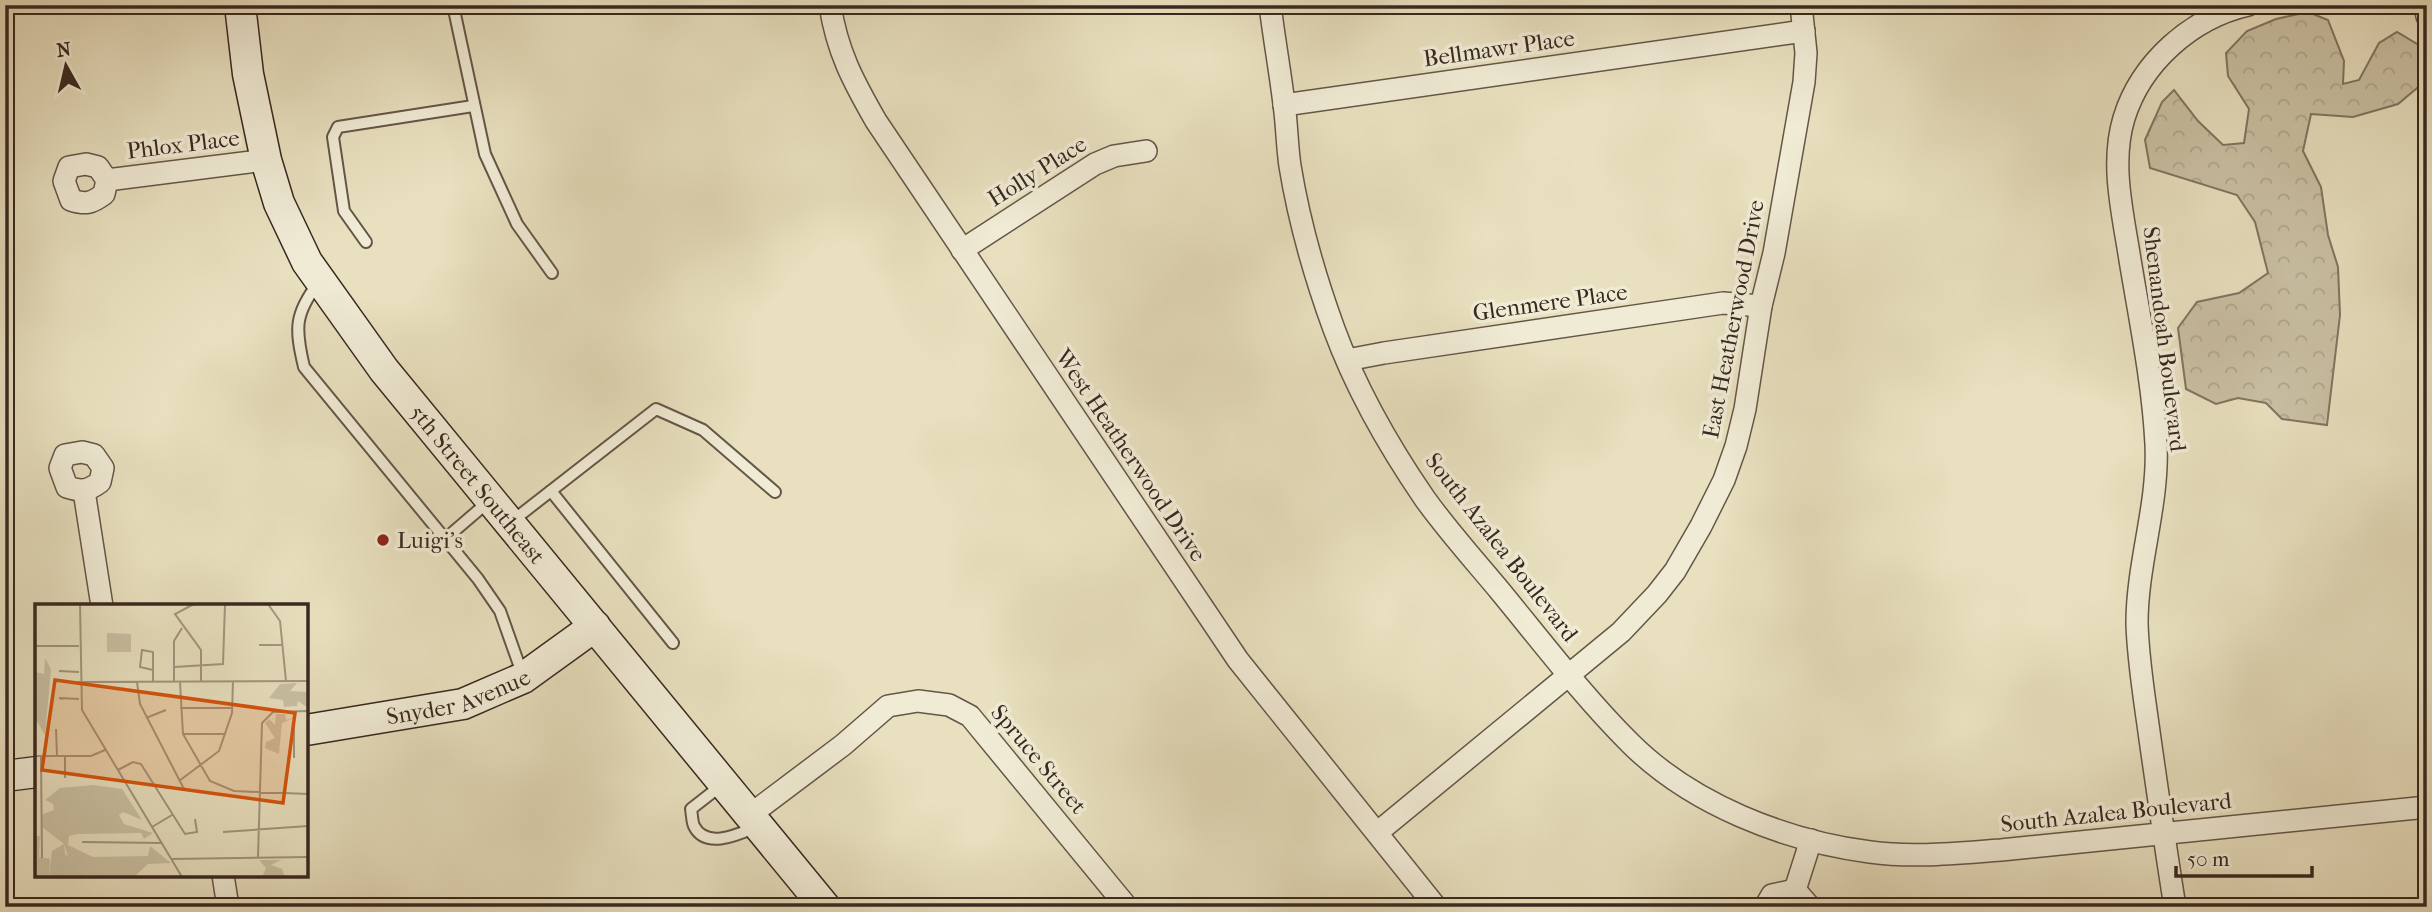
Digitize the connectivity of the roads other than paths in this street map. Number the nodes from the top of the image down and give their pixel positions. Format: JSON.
{"nodes":[{"id":1,"x":240,"y":5,"type":"edge"},
{"id":2,"x":453,"y":5,"type":"edge"},
{"id":3,"x":830,"y":5,"type":"edge"},
{"id":4,"x":1270,"y":5,"type":"edge"},
{"id":5,"x":1801,"y":5,"type":"edge"},
{"id":6,"x":2248,"y":5,"type":"edge"},
{"id":7,"x":2425,"y":5,"type":"edge"},
{"id":8,"x":2427,"y":16,"type":"edge"},
{"id":9,"x":1804,"y":31,"type":"junction"},
{"id":10,"x":1284,"y":105,"type":"junction"},
{"id":11,"x":473,"y":106,"type":"junction"},
{"id":12,"x":1146,"y":151,"type":"dead end"},
{"id":13,"x":266,"y":160,"type":"junction"},
{"id":14,"x":107,"y":180,"type":"dead end"},
{"id":15,"x":366,"y":242,"type":"dead end"},
{"id":16,"x":962,"y":250,"type":"junction"},
{"id":17,"x":552,"y":273,"type":"dead end"},
{"id":18,"x":320,"y":281,"type":"junction"},
{"id":19,"x":1761,"y":306,"type":"junction"},
{"id":20,"x":1347,"y":360,"type":"junction"},
{"id":21,"x":85,"y":491,"type":"dead end"},
{"id":22,"x":551,"y":491,"type":"junction"},
{"id":23,"x":775,"y":492,"type":"dead end"},
{"id":24,"x":492,"y":500,"type":"junction"},
{"id":25,"x":510,"y":522,"type":"junction"},
{"id":26,"x":445,"y":539,"type":"junction"},
{"id":27,"x":102,"y":604,"type":"edge"},
{"id":28,"x":595,"y":626,"type":"junction"},
{"id":29,"x":673,"y":643,"type":"dead end"},
{"id":30,"x":1568,"y":675,"type":"junction"},
{"id":31,"x":523,"y":678,"type":"junction"},
{"id":32,"x":308,"y":730,"type":"edge"},
{"id":33,"x":35,"y":772,"type":"edge"},
{"id":34,"x":5,"y":776,"type":"edge"},
{"id":35,"x":724,"y":783,"type":"junction"},
{"id":36,"x":2427,"y":807,"type":"edge"},
{"id":37,"x":754,"y":820,"type":"junction"},
{"id":38,"x":1378,"y":832,"type":"junction"},
{"id":39,"x":2163,"y":832,"type":"junction"},
{"id":40,"x":1811,"y":840,"type":"junction"},
{"id":41,"x":223,"y":877,"type":"edge"},
{"id":42,"x":1795,"y":890,"type":"junction"},
{"id":43,"x":228,"y":907,"type":"edge"},
{"id":44,"x":825,"y":907,"type":"edge"},
{"id":45,"x":1127,"y":907,"type":"edge"},
{"id":46,"x":1436,"y":907,"type":"edge"},
{"id":47,"x":1765,"y":907,"type":"edge"},
{"id":48,"x":1810,"y":907,"type":"edge"},
{"id":49,"x":2175,"y":907,"type":"edge"}],
"edges":[{"from":1,"to":13,"type":"main road","name":"5th Street Southeast"},
{"from":2,"to":11,"type":"lane"},
{"from":3,"to":16,"type":"street","name":"West Heatherwood Drive"},
{"from":4,"to":10,"type":"street","name":"South Azalea Boulevard"},
{"from":5,"to":9,"type":"street","name":"East Heatherwood Drive"},
{"from":6,"to":39,"type":"street","name":"Shenandoah Boulevard"},
{"from":7,"to":8,"type":"street"},
{"from":9,"to":10,"type":"street","name":"Bellmawr Place"},
{"from":9,"to":19,"type":"street","name":"East Heatherwood Drive"},
{"from":10,"to":20,"type":"street","name":"South Azalea Boulevard"},
{"from":11,"to":15,"type":"lane"},
{"from":11,"to":17,"type":"lane"},
{"from":12,"to":16,"type":"street","name":"Holly Place"},
{"from":13,"to":14,"type":"street","name":"Phlox Place"},
{"from":13,"to":18,"type":"main road","name":"5th Street Southeast"},
{"from":16,"to":38,"type":"street","name":"West Heatherwood Drive"},
{"from":18,"to":24,"type":"main road","name":"5th Street Southeast"},
{"from":18,"to":26,"type":"lane"},
{"from":19,"to":20,"type":"street","name":"Glenmere Place"},
{"from":19,"to":30,"type":"street","name":"East Heatherwood Drive"},
{"from":20,"to":30,"type":"street","name":"South Azalea Boulevard"},
{"from":21,"to":27,"type":"street"},
{"from":22,"to":23,"type":"lane"},
{"from":22,"to":25,"type":"lane"},
{"from":22,"to":29,"type":"lane"},
{"from":24,"to":25,"type":"main road","name":"5th Street Southeast"},
{"from":24,"to":26,"type":"lane"},
{"from":25,"to":28,"type":"main road","name":"5th Street Southeast"},
{"from":26,"to":31,"type":"lane"},
{"from":28,"to":31,"type":"main road","name":"Snyder Avenue"},
{"from":28,"to":35,"type":"main road","name":"5th Street Southeast"},
{"from":30,"to":38,"type":"street","name":"East Heatherwood Drive"},
{"from":30,"to":40,"type":"street","name":"South Azalea Boulevard"},
{"from":31,"to":32,"type":"main road","name":"Snyder Avenue"},
{"from":33,"to":34,"type":"main road"},
{"from":35,"to":37,"type":"main road","name":"5th Street Southeast"},
{"from":35,"to":37,"type":"lane"},
{"from":36,"to":39,"type":"street","name":"South Azalea Boulevard"},
{"from":37,"to":44,"type":"main road","name":"5th Street Southeast"},
{"from":37,"to":45,"type":"street","name":"Spruce Street"},
{"from":38,"to":46,"type":"street","name":"West Heatherwood Drive"},
{"from":39,"to":40,"type":"street","name":"South Azalea Boulevard"},
{"from":39,"to":49,"type":"street","name":"Shenandoah Boulevard"},
{"from":40,"to":42,"type":"street"},
{"from":41,"to":43,"type":"street"},
{"from":42,"to":47,"type":"street"},
{"from":42,"to":48,"type":"street"}]}
